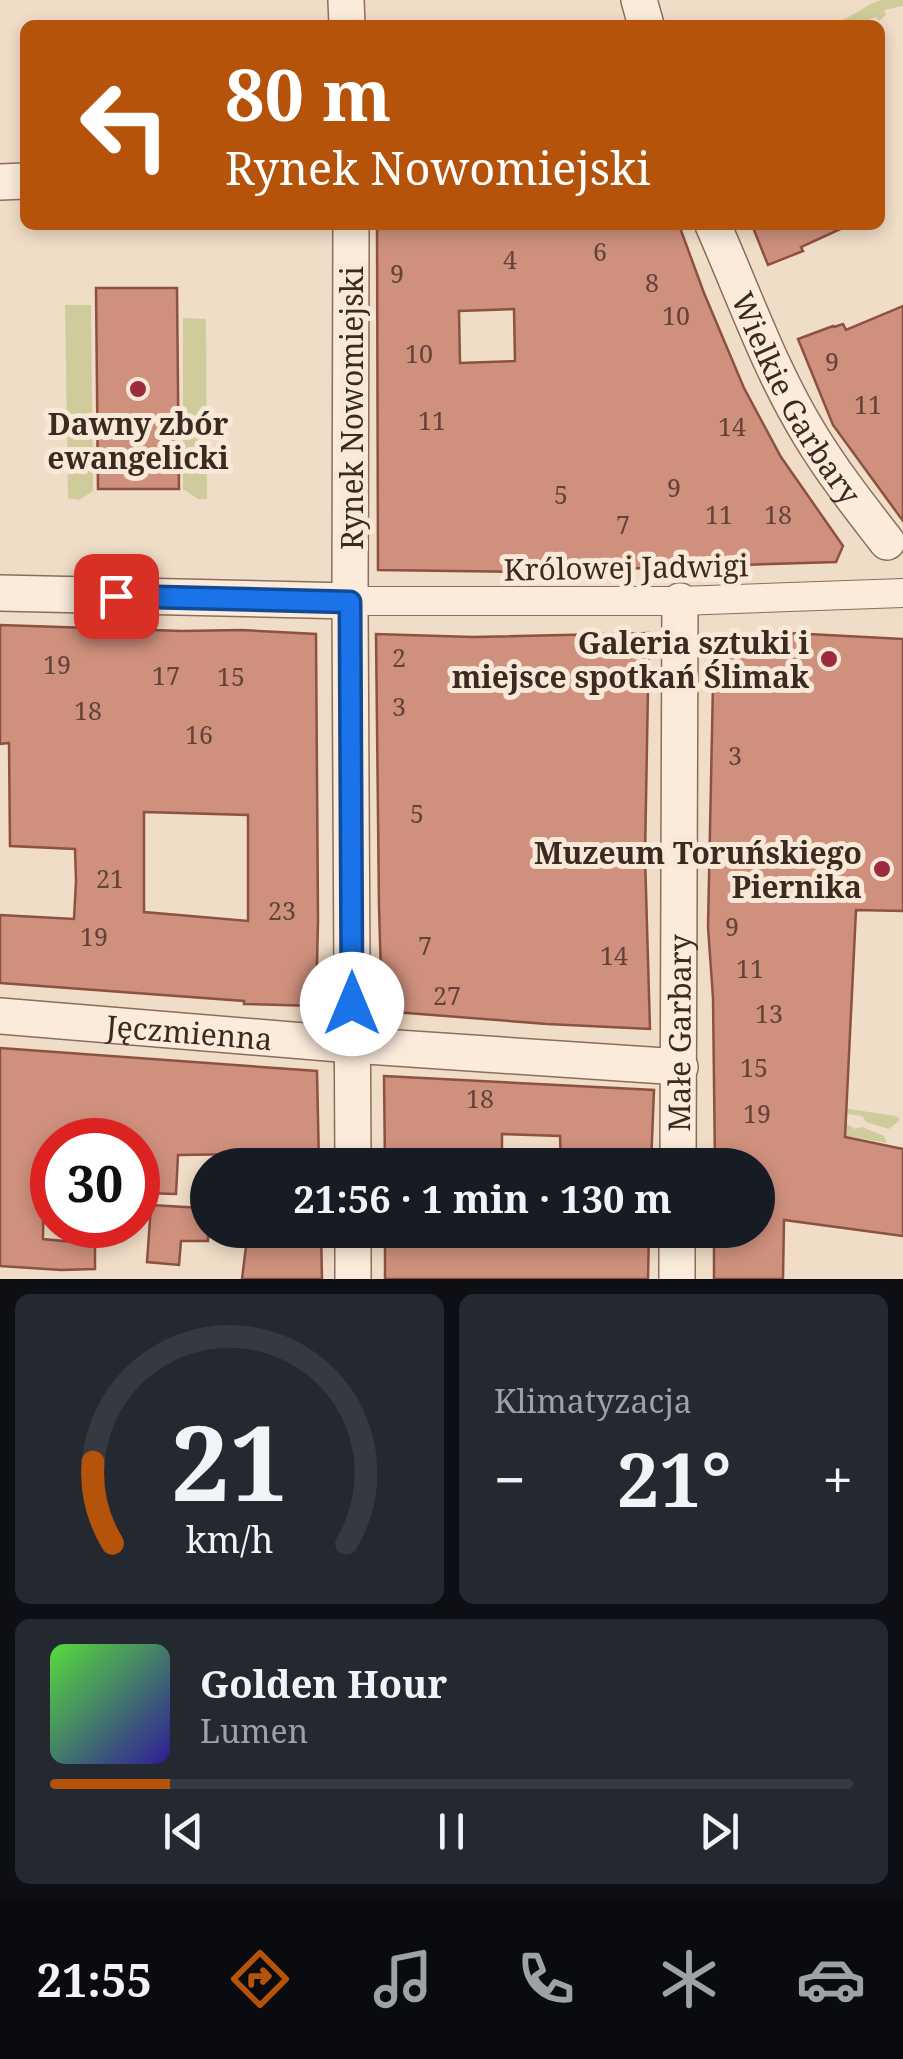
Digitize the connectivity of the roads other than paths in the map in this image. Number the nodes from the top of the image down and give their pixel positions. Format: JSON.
{"nodes":[{"id":1,"x":351,"y":230,"type":"edge"},
{"id":2,"x":715,"y":230,"type":"edge"},
{"id":3,"x":895,"y":549,"type":"edge"},
{"id":4,"x":0,"y":593,"type":"edge"},
{"id":5,"x":903,"y":593,"type":"edge"},
{"id":6,"x":680,"y":601,"type":"junction"},
{"id":7,"x":350,"y":602,"type":"junction"},
{"id":8,"x":0,"y":1016,"type":"edge"},
{"id":9,"x":352,"y":1045,"type":"junction"},
{"id":10,"x":680,"y":1067,"type":"junction"},
{"id":11,"x":353,"y":1148,"type":"edge"},
{"id":12,"x":678,"y":1148,"type":"edge"},
{"id":13,"x":353,"y":1248,"type":"edge"},
{"id":14,"x":677,"y":1248,"type":"edge"},
{"id":15,"x":353,"y":1279,"type":"edge"},
{"id":16,"x":677,"y":1279,"type":"edge"}],
"edges":[{"from":1,"to":7,"type":"street","name":"Rynek Nowomiejski"},
{"from":2,"to":3,"type":"street","name":"Wielkie Garbary"},
{"from":4,"to":7,"type":"street"},
{"from":5,"to":6,"type":"street","name":"Królowej Jadwigi"},
{"from":6,"to":7,"type":"street","name":"Królowej Jadwigi"},
{"from":6,"to":10,"type":"street","name":"Małe Garbary"},
{"from":7,"to":9,"type":"street","name":"Rynek Nowomiejski"},
{"from":8,"to":9,"type":"street","name":"Jęczmienna"},
{"from":9,"to":10,"type":"street","name":"Jęczmienna"},
{"from":9,"to":11,"type":"street","name":"Rynek Nowomiejski"},
{"from":10,"to":12,"type":"street","name":"Małe Garbary"},
{"from":13,"to":15,"type":"street"},
{"from":14,"to":16,"type":"street"}]}
